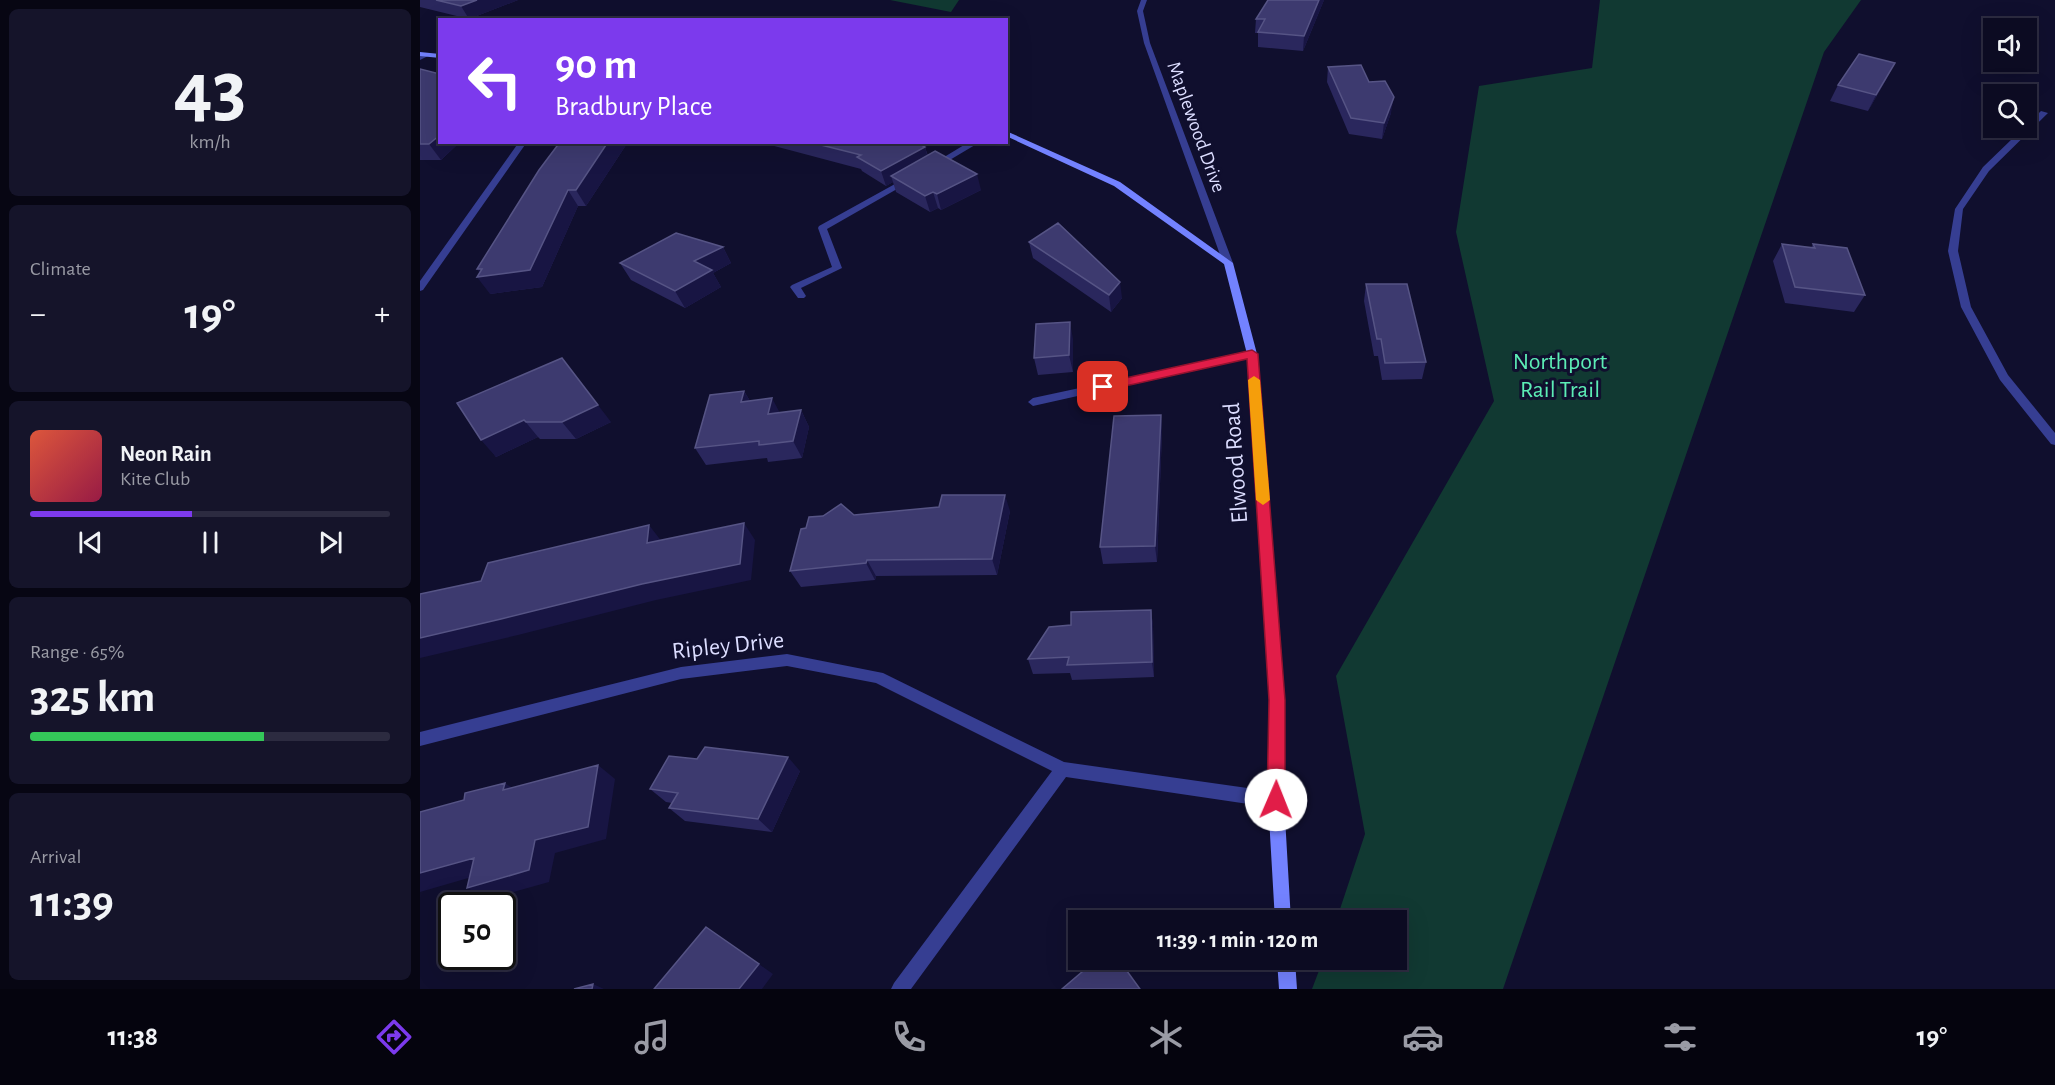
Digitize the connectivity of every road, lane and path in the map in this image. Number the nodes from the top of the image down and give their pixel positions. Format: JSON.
{"nodes":[{"id":1,"x":1144,"y":0,"type":"edge"},
{"id":2,"x":422,"y":56,"type":"edge"},
{"id":3,"x":438,"y":56,"type":"edge"},
{"id":4,"x":2044,"y":113,"type":"dead end"},
{"id":5,"x":1008,"y":134,"type":"edge"},
{"id":6,"x":522,"y":144,"type":"edge"},
{"id":7,"x":972,"y":144,"type":"edge"},
{"id":8,"x":925,"y":171,"type":"edge"},
{"id":9,"x":915,"y":177,"type":"edge"},
{"id":10,"x":1228,"y":263,"type":"junction"},
{"id":11,"x":420,"y":288,"type":"edge"},
{"id":12,"x":801,"y":296,"type":"dead end"},
{"id":13,"x":1252,"y":354,"type":"junction"},
{"id":14,"x":1033,"y":402,"type":"dead end"},
{"id":15,"x":2055,"y":441,"type":"edge"},
{"id":16,"x":420,"y":740,"type":"edge"},
{"id":17,"x":1063,"y":769,"type":"junction"},
{"id":18,"x":1276,"y":800,"type":"junction"},
{"id":19,"x":1282,"y":910,"type":"edge"},
{"id":20,"x":1287,"y":970,"type":"edge"},
{"id":21,"x":900,"y":989,"type":"edge"},
{"id":22,"x":1288,"y":989,"type":"edge"}],
"edges":[{"from":1,"to":10,"type":"street","name":"Maplewood Drive"},
{"from":2,"to":3,"type":"main road"},
{"from":4,"to":15,"type":"street"},
{"from":5,"to":10,"type":"main road"},
{"from":6,"to":11,"type":"street"},
{"from":7,"to":8,"type":"street"},
{"from":9,"to":12,"type":"street"},
{"from":10,"to":13,"type":"main road","name":"Elwood Road"},
{"from":13,"to":14,"type":"street"},
{"from":13,"to":18,"type":"main road","name":"Elwood Road"},
{"from":16,"to":17,"type":"street","name":"Ripley Drive"},
{"from":17,"to":18,"type":"street","name":"Ripley Drive"},
{"from":17,"to":21,"type":"street"},
{"from":18,"to":19,"type":"main road","name":"Elwood Road"},
{"from":20,"to":22,"type":"main road"}]}
